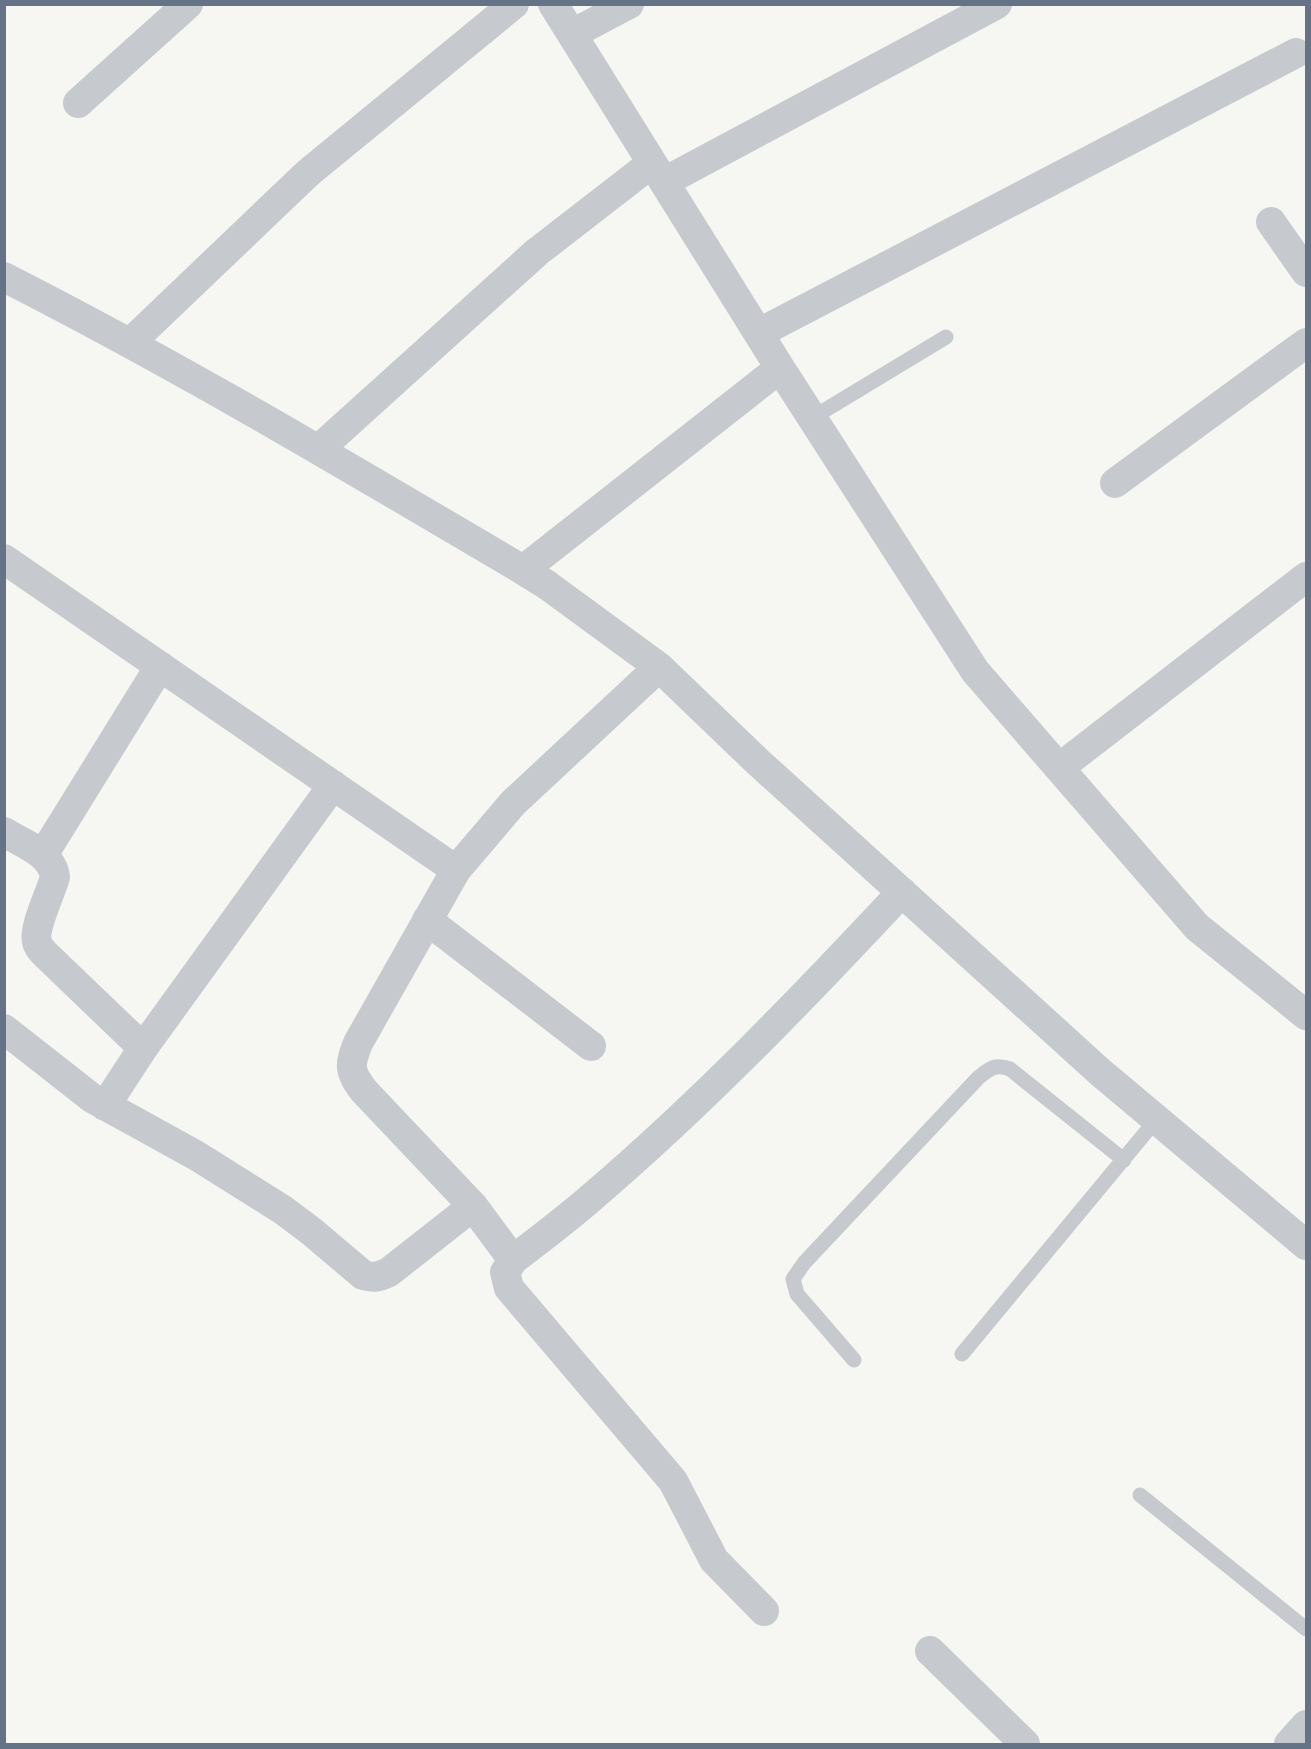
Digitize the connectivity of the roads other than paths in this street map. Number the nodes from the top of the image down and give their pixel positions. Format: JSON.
{"nodes":[{"id":1,"x":188,"y":4,"type":"edge"},
{"id":2,"x":514,"y":4,"type":"edge"},
{"id":3,"x":553,"y":4,"type":"edge"},
{"id":4,"x":629,"y":4,"type":"edge"},
{"id":5,"x":997,"y":4,"type":"edge"},
{"id":6,"x":572,"y":34,"type":"junction"},
{"id":7,"x":1296,"y":53,"type":"dead end"},
{"id":8,"x":78,"y":103,"type":"dead end"},
{"id":9,"x":658,"y":172,"type":"junction"},
{"id":10,"x":1270,"y":222,"type":"dead end"},
{"id":11,"x":1306,"y":272,"type":"edge"},
{"id":12,"x":4,"y":277,"type":"edge"},
{"id":13,"x":759,"y":333,"type":"junction"},
{"id":14,"x":946,"y":337,"type":"dead end"},
{"id":15,"x":130,"y":343,"type":"junction"},
{"id":16,"x":1306,"y":343,"type":"edge"},
{"id":17,"x":780,"y":368,"type":"junction"},
{"id":18,"x":812,"y":418,"type":"junction"},
{"id":19,"x":319,"y":449,"type":"junction"},
{"id":20,"x":1115,"y":483,"type":"dead end"},
{"id":21,"x":4,"y":559,"type":"edge"},
{"id":22,"x":523,"y":570,"type":"junction"},
{"id":23,"x":1306,"y":577,"type":"edge"},
{"id":24,"x":160,"y":666,"type":"junction"},
{"id":25,"x":659,"y":667,"type":"junction"},
{"id":26,"x":1059,"y":768,"type":"junction"},
{"id":27,"x":333,"y":785,"type":"junction"},
{"id":28,"x":4,"y":832,"type":"edge"},
{"id":29,"x":43,"y":855,"type":"junction"},
{"id":30,"x":456,"y":870,"type":"junction"},
{"id":31,"x":902,"y":892,"type":"junction"},
{"id":32,"x":427,"y":920,"type":"junction"},
{"id":33,"x":1306,"y":1016,"type":"edge"},
{"id":34,"x":4,"y":1029,"type":"edge"},
{"id":35,"x":591,"y":1046,"type":"dead end"},
{"id":36,"x":143,"y":1048,"type":"junction"},
{"id":37,"x":105,"y":1106,"type":"junction"},
{"id":38,"x":1156,"y":1120,"type":"junction"},
{"id":39,"x":1124,"y":1160,"type":"junction"},
{"id":40,"x":473,"y":1206,"type":"junction"},
{"id":41,"x":1306,"y":1245,"type":"edge"},
{"id":42,"x":513,"y":1260,"type":"junction"},
{"id":43,"x":962,"y":1354,"type":"dead end"},
{"id":44,"x":854,"y":1360,"type":"dead end"},
{"id":45,"x":1140,"y":1495,"type":"dead end"},
{"id":46,"x":764,"y":1611,"type":"dead end"},
{"id":47,"x":1306,"y":1629,"type":"edge"},
{"id":48,"x":930,"y":1651,"type":"dead end"},
{"id":49,"x":1306,"y":1725,"type":"edge"},
{"id":50,"x":1025,"y":1744,"type":"edge"},
{"id":51,"x":1289,"y":1744,"type":"edge"}],
"edges":[{"from":1,"to":8,"type":"street"},
{"from":2,"to":15,"type":"street"},
{"from":3,"to":6,"type":"street"},
{"from":4,"to":6,"type":"street"},
{"from":5,"to":9,"type":"street"},
{"from":6,"to":9,"type":"street"},
{"from":7,"to":13,"type":"street"},
{"from":9,"to":13,"type":"street"},
{"from":9,"to":19,"type":"street"},
{"from":10,"to":11,"type":"street"},
{"from":12,"to":15,"type":"street"},
{"from":13,"to":17,"type":"street"},
{"from":14,"to":18,"type":"lane"},
{"from":15,"to":19,"type":"street"},
{"from":16,"to":20,"type":"street"},
{"from":17,"to":18,"type":"street"},
{"from":17,"to":22,"type":"street"},
{"from":18,"to":26,"type":"street"},
{"from":19,"to":22,"type":"street"},
{"from":21,"to":24,"type":"street"},
{"from":22,"to":25,"type":"street"},
{"from":23,"to":26,"type":"street"},
{"from":24,"to":27,"type":"street"},
{"from":24,"to":29,"type":"street"},
{"from":25,"to":30,"type":"street"},
{"from":25,"to":31,"type":"street"},
{"from":26,"to":33,"type":"street"},
{"from":27,"to":30,"type":"street"},
{"from":27,"to":36,"type":"street"},
{"from":28,"to":29,"type":"street"},
{"from":29,"to":36,"type":"street"},
{"from":30,"to":32,"type":"street"},
{"from":31,"to":38,"type":"street"},
{"from":31,"to":42,"type":"street"},
{"from":32,"to":35,"type":"street"},
{"from":32,"to":40,"type":"street"},
{"from":34,"to":37,"type":"street"},
{"from":36,"to":37,"type":"street"},
{"from":37,"to":40,"type":"street"},
{"from":38,"to":39,"type":"lane"},
{"from":38,"to":41,"type":"street"},
{"from":39,"to":43,"type":"lane"},
{"from":39,"to":44,"type":"lane"},
{"from":40,"to":42,"type":"street"},
{"from":42,"to":46,"type":"street"},
{"from":45,"to":47,"type":"lane"},
{"from":48,"to":50,"type":"street"},
{"from":49,"to":51,"type":"street"}]}
